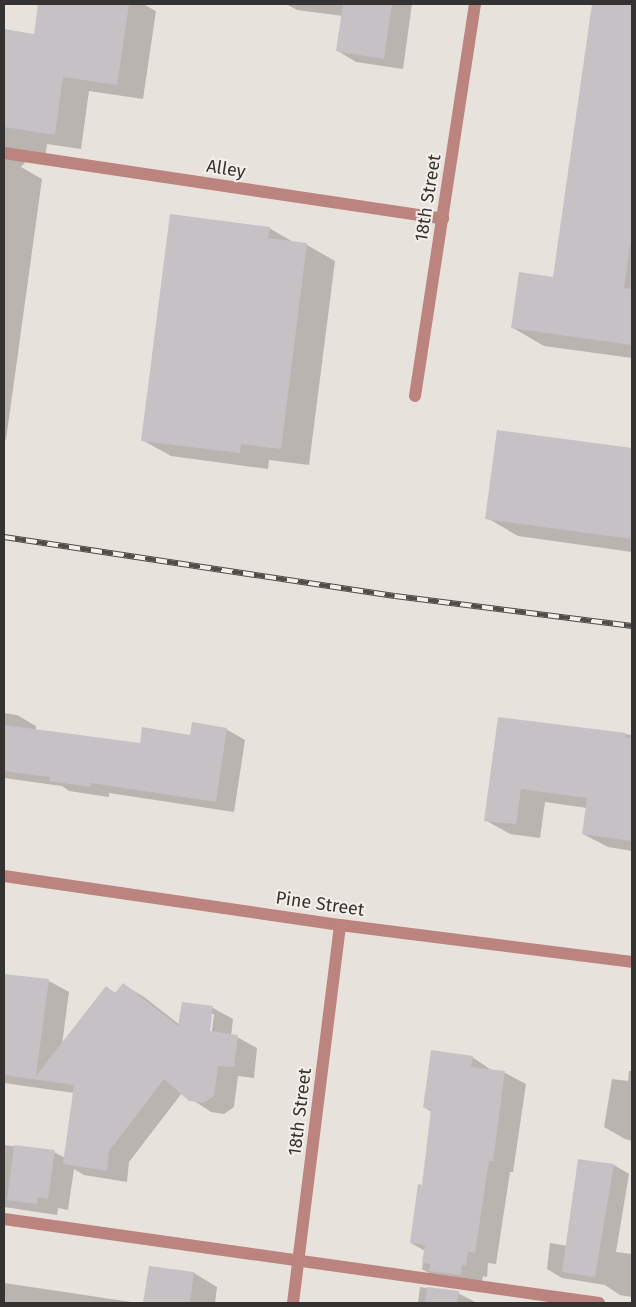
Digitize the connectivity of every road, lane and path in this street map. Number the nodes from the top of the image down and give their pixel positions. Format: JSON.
{"nodes":[{"id":1,"x":475,"y":4,"type":"edge"},
{"id":2,"x":4,"y":153,"type":"edge"},
{"id":3,"x":443,"y":219,"type":"junction"},
{"id":4,"x":415,"y":396,"type":"dead end"},
{"id":5,"x":4,"y":876,"type":"edge"},
{"id":6,"x":340,"y":925,"type":"junction"},
{"id":7,"x":632,"y":962,"type":"edge"},
{"id":8,"x":4,"y":1219,"type":"edge"},
{"id":9,"x":299,"y":1263,"type":"junction"},
{"id":10,"x":293,"y":1303,"type":"edge"},
{"id":11,"x":599,"y":1303,"type":"edge"}],
"edges":[{"from":1,"to":3,"type":"street","name":"18th Street"},
{"from":2,"to":3,"type":"street","name":"Alley"},
{"from":3,"to":4,"type":"street","name":"18th Street"},
{"from":5,"to":6,"type":"street","name":"Pine Street"},
{"from":6,"to":7,"type":"street","name":"Pine Street"},
{"from":6,"to":9,"type":"street","name":"18th Street"},
{"from":8,"to":9,"type":"street"},
{"from":9,"to":10,"type":"street","name":"18th Street"},
{"from":9,"to":11,"type":"street"}]}
